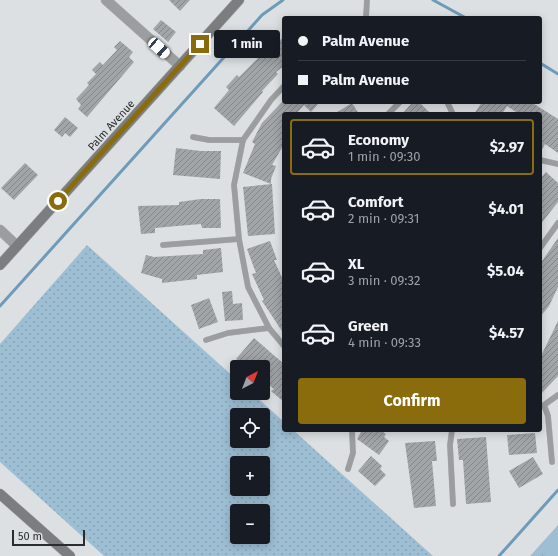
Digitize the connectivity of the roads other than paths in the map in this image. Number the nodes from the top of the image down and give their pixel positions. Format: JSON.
{"nodes":[{"id":1,"x":106,"y":0,"type":"edge"},
{"id":2,"x":239,"y":0,"type":"edge"},
{"id":3,"x":366,"y":0,"type":"edge"},
{"id":4,"x":366,"y":16,"type":"edge"},
{"id":5,"x":180,"y":66,"type":"junction"},
{"id":6,"x":282,"y":88,"type":"edge"},
{"id":7,"x":398,"y":104,"type":"edge"},
{"id":8,"x":390,"y":112,"type":"edge"},
{"id":9,"x":193,"y":137,"type":"dead end"},
{"id":10,"x":243,"y":140,"type":"junction"},
{"id":11,"x":542,"y":160,"type":"edge"},
{"id":12,"x":558,"y":164,"type":"edge"},
{"id":13,"x":558,"y":223,"type":"edge"},
{"id":14,"x":0,"y":230,"type":"edge"},
{"id":15,"x":239,"y":239,"type":"junction"},
{"id":16,"x":163,"y":245,"type":"dead end"},
{"id":17,"x":542,"y":245,"type":"edge"},
{"id":18,"x":17,"y":246,"type":"junction"},
{"id":19,"x":0,"y":265,"type":"edge"},
{"id":20,"x":269,"y":328,"type":"junction"},
{"id":21,"x":206,"y":340,"type":"dead end"},
{"id":22,"x":282,"y":344,"type":"edge"},
{"id":23,"x":558,"y":395,"type":"edge"},
{"id":24,"x":542,"y":406,"type":"edge"},
{"id":25,"x":352,"y":432,"type":"edge"},
{"id":26,"x":452,"y":432,"type":"edge"},
{"id":27,"x":552,"y":462,"type":"dead end"},
{"id":28,"x":348,"y":469,"type":"dead end"},
{"id":29,"x":0,"y":494,"type":"edge"},
{"id":30,"x":453,"y":504,"type":"dead end"},
{"id":31,"x":70,"y":556,"type":"edge"}],
"edges":[{"from":1,"to":5,"type":"street"},
{"from":2,"to":5,"type":"street","name":"Palm Avenue"},
{"from":3,"to":4,"type":"lane"},
{"from":5,"to":18,"type":"street","name":"Palm Avenue"},
{"from":6,"to":10,"type":"lane"},
{"from":7,"to":8,"type":"lane"},
{"from":9,"to":10,"type":"lane"},
{"from":10,"to":15,"type":"lane"},
{"from":11,"to":12,"type":"lane"},
{"from":13,"to":17,"type":"lane"},
{"from":14,"to":18,"type":"street"},
{"from":15,"to":16,"type":"lane"},
{"from":15,"to":20,"type":"lane"},
{"from":18,"to":19,"type":"street","name":"Palm Avenue"},
{"from":20,"to":21,"type":"lane"},
{"from":20,"to":22,"type":"lane"},
{"from":23,"to":24,"type":"lane"},
{"from":24,"to":27,"type":"lane"},
{"from":25,"to":28,"type":"lane"},
{"from":26,"to":30,"type":"lane"},
{"from":29,"to":31,"type":"street"}]}
